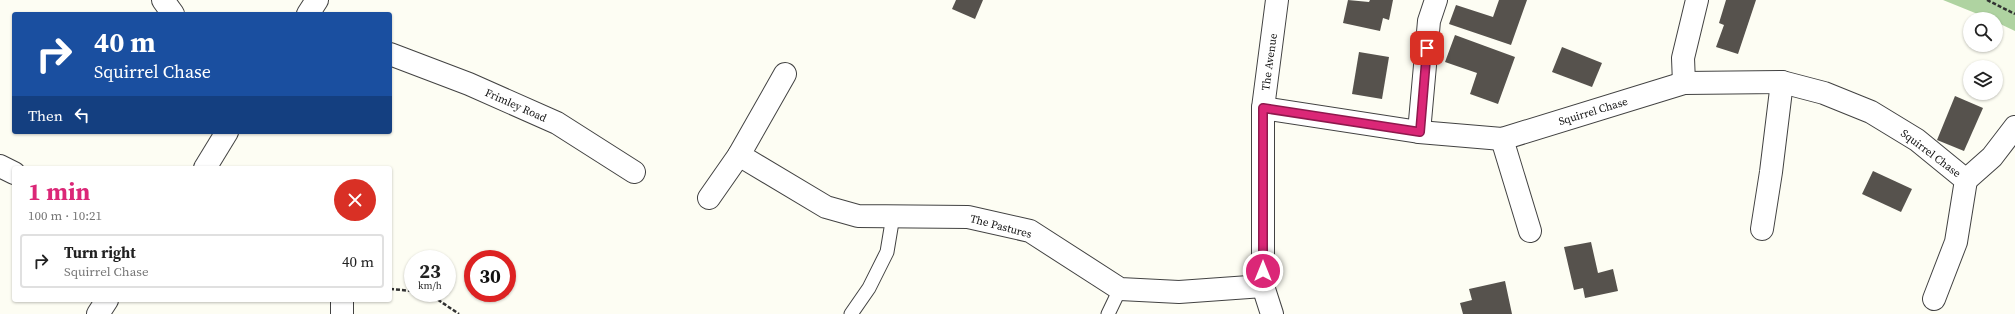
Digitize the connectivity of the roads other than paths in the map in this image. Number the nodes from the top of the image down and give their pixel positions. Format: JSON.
{"nodes":[{"id":1,"x":162,"y":0,"type":"edge"},
{"id":2,"x":1277,"y":0,"type":"edge"},
{"id":3,"x":1436,"y":0,"type":"edge"},
{"id":4,"x":1697,"y":0,"type":"edge"},
{"id":5,"x":171,"y":12,"type":"edge"},
{"id":6,"x":392,"y":55,"type":"edge"},
{"id":7,"x":785,"y":74,"type":"dead end"},
{"id":8,"x":1782,"y":82,"type":"junction"},
{"id":9,"x":1684,"y":83,"type":"junction"},
{"id":10,"x":1263,"y":108,"type":"junction"},
{"id":11,"x":2015,"y":127,"type":"edge"},
{"id":12,"x":1420,"y":132,"type":"junction"},
{"id":13,"x":226,"y":134,"type":"edge"},
{"id":14,"x":1502,"y":139,"type":"junction"},
{"id":15,"x":739,"y":155,"type":"junction"},
{"id":16,"x":0,"y":166,"type":"edge"},
{"id":17,"x":206,"y":166,"type":"edge"},
{"id":18,"x":12,"y":172,"type":"edge"},
{"id":19,"x":634,"y":172,"type":"dead end"},
{"id":20,"x":1966,"y":180,"type":"junction"},
{"id":21,"x":709,"y":198,"type":"dead end"},
{"id":22,"x":893,"y":216,"type":"junction"},
{"id":23,"x":1762,"y":229,"type":"dead end"},
{"id":24,"x":1530,"y":231,"type":"dead end"},
{"id":25,"x":1263,"y":286,"type":"junction"},
{"id":26,"x":1120,"y":288,"type":"junction"},
{"id":27,"x":1934,"y":299,"type":"dead end"},
{"id":28,"x":106,"y":302,"type":"edge"},
{"id":29,"x":342,"y":302,"type":"edge"},
{"id":30,"x":98,"y":314,"type":"edge"},
{"id":31,"x":342,"y":314,"type":"edge"},
{"id":32,"x":851,"y":314,"type":"edge"},
{"id":33,"x":1108,"y":314,"type":"edge"},
{"id":34,"x":1272,"y":314,"type":"edge"}],
"edges":[{"from":1,"to":5,"type":"street"},
{"from":2,"to":10,"type":"street","name":"The Avenue"},
{"from":3,"to":12,"type":"street"},
{"from":4,"to":9,"type":"street"},
{"from":6,"to":19,"type":"street","name":"Frimley Road"},
{"from":7,"to":15,"type":"street"},
{"from":8,"to":9,"type":"street","name":"Squirrel Chase"},
{"from":8,"to":20,"type":"street","name":"Squirrel Chase"},
{"from":8,"to":23,"type":"street"},
{"from":9,"to":14,"type":"street","name":"Squirrel Chase"},
{"from":10,"to":12,"type":"street","name":"Squirrel Chase"},
{"from":10,"to":25,"type":"street","name":"The Avenue"},
{"from":11,"to":20,"type":"street"},
{"from":12,"to":14,"type":"street","name":"Squirrel Chase"},
{"from":13,"to":17,"type":"street"},
{"from":14,"to":24,"type":"street"},
{"from":15,"to":21,"type":"street"},
{"from":15,"to":22,"type":"street","name":"The Pastures"},
{"from":16,"to":18,"type":"street"},
{"from":20,"to":27,"type":"street","name":"Squirrel Chase"},
{"from":22,"to":26,"type":"street","name":"The Pastures"},
{"from":22,"to":32,"type":"lane"},
{"from":25,"to":26,"type":"street","name":"The Pastures"},
{"from":25,"to":34,"type":"street","name":"The Avenue"},
{"from":26,"to":33,"type":"lane"},
{"from":28,"to":30,"type":"street"},
{"from":29,"to":31,"type":"street"}]}
